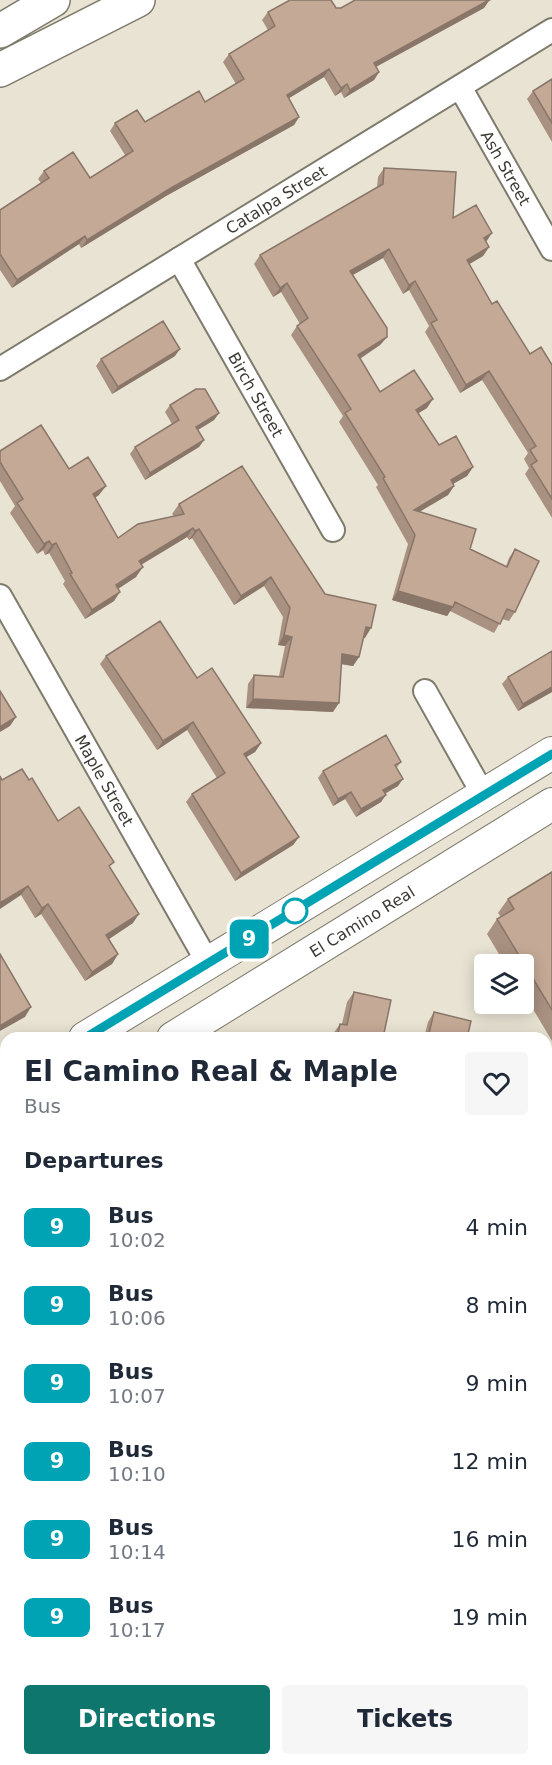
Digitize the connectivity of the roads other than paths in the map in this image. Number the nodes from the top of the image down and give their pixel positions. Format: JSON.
{"nodes":[{"id":1,"x":53,"y":0,"type":"edge"},
{"id":2,"x":138,"y":0,"type":"edge"},
{"id":3,"x":552,"y":30,"type":"edge"},
{"id":4,"x":0,"y":31,"type":"edge"},
{"id":5,"x":0,"y":70,"type":"edge"},
{"id":6,"x":460,"y":87,"type":"junction"},
{"id":7,"x":552,"y":249,"type":"edge"},
{"id":8,"x":179,"y":259,"type":"junction"},
{"id":9,"x":0,"y":369,"type":"edge"},
{"id":10,"x":333,"y":530,"type":"dead end"},
{"id":11,"x":0,"y":596,"type":"edge"},
{"id":12,"x":425,"y":691,"type":"dead end"},
{"id":13,"x":552,"y":753,"type":"edge"},
{"id":14,"x":484,"y":796,"type":"junction"},
{"id":15,"x":552,"y":804,"type":"edge"},
{"id":16,"x":208,"y":963,"type":"junction"},
{"id":17,"x":95,"y":1032,"type":"edge"},
{"id":18,"x":183,"y":1032,"type":"edge"}],
"edges":[{"from":1,"to":4,"type":"highway"},
{"from":2,"to":5,"type":"highway"},
{"from":3,"to":6,"type":"street","name":"Catalpa Street"},
{"from":6,"to":7,"type":"street","name":"Ash Street"},
{"from":6,"to":8,"type":"street","name":"Catalpa Street"},
{"from":8,"to":9,"type":"street","name":"Catalpa Street"},
{"from":8,"to":10,"type":"street","name":"Birch Street"},
{"from":11,"to":16,"type":"street","name":"Maple Street"},
{"from":12,"to":14,"type":"street"},
{"from":13,"to":14,"type":"main road"},
{"from":14,"to":16,"type":"main road"},
{"from":15,"to":18,"type":"main road","name":"El Camino Real"},
{"from":16,"to":17,"type":"main road"}]}
